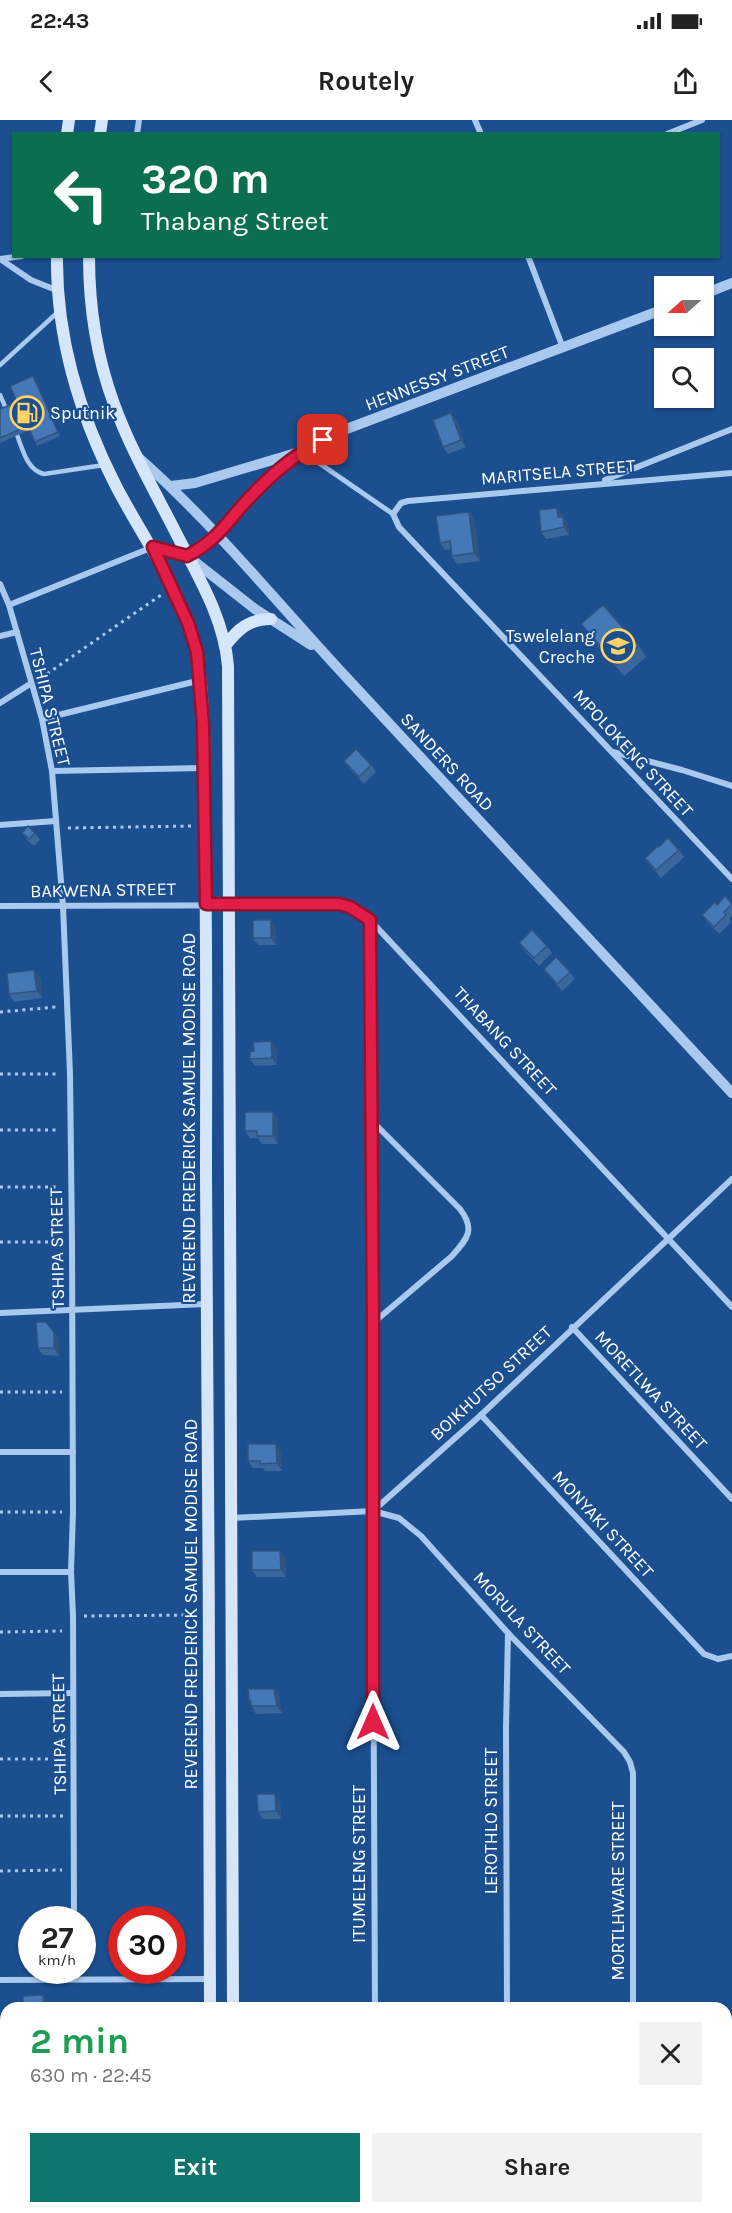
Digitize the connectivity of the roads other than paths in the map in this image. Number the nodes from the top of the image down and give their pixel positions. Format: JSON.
{"nodes":[{"id":1,"x":702,"y":120,"type":"edge"},
{"id":2,"x":673,"y":132,"type":"edge"},
{"id":3,"x":57,"y":258,"type":"edge"},
{"id":4,"x":89,"y":258,"type":"edge"},
{"id":5,"x":529,"y":258,"type":"edge"},
{"id":6,"x":0,"y":259,"type":"edge"},
{"id":7,"x":732,"y":284,"type":"edge"},
{"id":8,"x":56,"y":290,"type":"junction"},
{"id":9,"x":714,"y":290,"type":"edge"},
{"id":10,"x":58,"y":311,"type":"junction"},
{"id":11,"x":654,"y":313,"type":"edge"},
{"id":12,"x":563,"y":348,"type":"junction"},
{"id":13,"x":0,"y":364,"type":"edge"},
{"id":14,"x":0,"y":395,"type":"edge"},
{"id":15,"x":7,"y":411,"type":"edge"},
{"id":16,"x":732,"y":429,"type":"edge"},
{"id":17,"x":17,"y":435,"type":"edge"},
{"id":18,"x":303,"y":452,"type":"junction"},
{"id":19,"x":136,"y":455,"type":"junction"},
{"id":20,"x":107,"y":465,"type":"junction"},
{"id":21,"x":732,"y":473,"type":"edge"},
{"id":22,"x":599,"y":483,"type":"junction"},
{"id":23,"x":171,"y":486,"type":"junction"},
{"id":24,"x":393,"y":514,"type":"junction"},
{"id":25,"x":219,"y":534,"type":"junction"},
{"id":26,"x":153,"y":547,"type":"junction"},
{"id":27,"x":187,"y":556,"type":"junction"},
{"id":28,"x":0,"y":584,"type":"edge"},
{"id":29,"x":9,"y":605,"type":"junction"},
{"id":30,"x":271,"y":619,"type":"junction"},
{"id":31,"x":16,"y":632,"type":"junction"},
{"id":32,"x":0,"y":636,"type":"edge"},
{"id":33,"x":225,"y":646,"type":"junction"},
{"id":34,"x":322,"y":651,"type":"junction"},
{"id":35,"x":201,"y":680,"type":"junction"},
{"id":36,"x":30,"y":684,"type":"junction"},
{"id":37,"x":0,"y":703,"type":"edge"},
{"id":38,"x":42,"y":719,"type":"junction"},
{"id":39,"x":612,"y":752,"type":"junction"},
{"id":40,"x":204,"y":768,"type":"junction"},
{"id":41,"x":51,"y":771,"type":"junction"},
{"id":42,"x":732,"y":786,"type":"edge"},
{"id":43,"x":0,"y":825,"type":"edge"},
{"id":44,"x":56,"y":825,"type":"junction"},
{"id":45,"x":732,"y":879,"type":"edge"},
{"id":46,"x":206,"y":904,"type":"junction"},
{"id":47,"x":230,"y":904,"type":"junction"},
{"id":48,"x":0,"y":906,"type":"edge"},
{"id":49,"x":63,"y":906,"type":"junction"},
{"id":50,"x":370,"y":920,"type":"junction"},
{"id":51,"x":732,"y":1093,"type":"edge"},
{"id":52,"x":371,"y":1120,"type":"junction"},
{"id":53,"x":732,"y":1179,"type":"edge"},
{"id":54,"x":669,"y":1237,"type":"junction"},
{"id":55,"x":207,"y":1304,"type":"junction"},
{"id":56,"x":732,"y":1307,"type":"edge"},
{"id":57,"x":73,"y":1311,"type":"junction"},
{"id":58,"x":0,"y":1313,"type":"edge"},
{"id":59,"x":373,"y":1323,"type":"junction"},
{"id":60,"x":572,"y":1327,"type":"junction"},
{"id":61,"x":481,"y":1415,"type":"junction"},
{"id":62,"x":0,"y":1452,"type":"edge"},
{"id":63,"x":73,"y":1452,"type":"junction"},
{"id":64,"x":732,"y":1499,"type":"edge"},
{"id":65,"x":373,"y":1511,"type":"junction"},
{"id":66,"x":232,"y":1518,"type":"junction"},
{"id":67,"x":0,"y":1572,"type":"edge"},
{"id":68,"x":71,"y":1572,"type":"junction"},
{"id":69,"x":508,"y":1633,"type":"junction"},
{"id":70,"x":732,"y":1656,"type":"edge"},
{"id":71,"x":73,"y":1693,"type":"junction"},
{"id":72,"x":0,"y":1694,"type":"edge"},
{"id":73,"x":633,"y":1773,"type":"joint"},
{"id":74,"x":74,"y":1906,"type":"edge"},
{"id":75,"x":96,"y":1979,"type":"edge"},
{"id":76,"x":210,"y":1979,"type":"junction"},
{"id":77,"x":0,"y":1980,"type":"edge"},
{"id":78,"x":18,"y":1980,"type":"edge"},
{"id":79,"x":210,"y":2002,"type":"edge"},
{"id":80,"x":233,"y":2002,"type":"edge"},
{"id":81,"x":375,"y":2002,"type":"edge"},
{"id":82,"x":507,"y":2002,"type":"edge"},
{"id":83,"x":633,"y":2002,"type":"edge"}],
"edges":[{"from":1,"to":2,"type":"street"},
{"from":3,"to":8,"type":"main road","name":"REVEREND FREDERICK SAMUEL MODISE ROAD"},
{"from":4,"to":19,"type":"main road"},
{"from":5,"to":12,"type":"street"},
{"from":6,"to":8,"type":"street"},
{"from":7,"to":9,"type":"street"},
{"from":8,"to":10,"type":"main road","name":"REVEREND FREDERICK SAMUEL MODISE ROAD"},
{"from":10,"to":13,"type":"lane"},
{"from":10,"to":20,"type":"main road","name":"REVEREND FREDERICK SAMUEL MODISE ROAD"},
{"from":11,"to":12,"type":"street","name":"HENNESSY STREET"},
{"from":12,"to":18,"type":"street","name":"HENNESSY STREET"},
{"from":14,"to":15,"type":"lane"},
{"from":16,"to":22,"type":"street"},
{"from":17,"to":20,"type":"lane"},
{"from":18,"to":23,"type":"street"},
{"from":18,"to":24,"type":"street"},
{"from":18,"to":25,"type":"street","name":"HENNESSY STREET"},
{"from":19,"to":23,"type":"street","name":"SANDERS ROAD"},
{"from":19,"to":27,"type":"main road"},
{"from":20,"to":26,"type":"main road","name":"REVEREND FREDERICK SAMUEL MODISE ROAD"},
{"from":21,"to":22,"type":"street","name":"MARITSELA STREET"},
{"from":22,"to":24,"type":"street","name":"MARITSELA STREET"},
{"from":23,"to":25,"type":"street","name":"SANDERS ROAD"},
{"from":24,"to":39,"type":"street","name":"MPOLOKENG STREET"},
{"from":25,"to":27,"type":"street","name":"HENNESSY STREET"},
{"from":25,"to":34,"type":"street","name":"SANDERS ROAD"},
{"from":26,"to":27,"type":"street"},
{"from":26,"to":29,"type":"street"},
{"from":26,"to":35,"type":"main road","name":"REVEREND FREDERICK SAMUEL MODISE ROAD"},
{"from":27,"to":30,"type":"street"},
{"from":27,"to":33,"type":"main road"},
{"from":28,"to":29,"type":"street","name":"TSHIPA STREET"},
{"from":29,"to":31,"type":"street","name":"TSHIPA STREET"},
{"from":30,"to":33,"type":"main road"},
{"from":30,"to":34,"type":"street"},
{"from":31,"to":32,"type":"street"},
{"from":31,"to":36,"type":"street","name":"TSHIPA STREET"},
{"from":33,"to":47,"type":"main road"},
{"from":34,"to":51,"type":"street","name":"SANDERS ROAD"},
{"from":35,"to":38,"type":"street"},
{"from":35,"to":40,"type":"main road","name":"REVEREND FREDERICK SAMUEL MODISE ROAD"},
{"from":36,"to":37,"type":"street"},
{"from":36,"to":38,"type":"street","name":"TSHIPA STREET"},
{"from":38,"to":41,"type":"street","name":"TSHIPA STREET"},
{"from":39,"to":42,"type":"street"},
{"from":39,"to":45,"type":"street","name":"MPOLOKENG STREET"},
{"from":40,"to":41,"type":"street"},
{"from":40,"to":46,"type":"main road","name":"REVEREND FREDERICK SAMUEL MODISE ROAD"},
{"from":41,"to":44,"type":"street","name":"TSHIPA STREET"},
{"from":43,"to":44,"type":"street"},
{"from":44,"to":49,"type":"street","name":"TSHIPA STREET"},
{"from":46,"to":47,"type":"street","name":"THABANG STREET"},
{"from":46,"to":49,"type":"street","name":"BAKWENA STREET"},
{"from":46,"to":55,"type":"main road","name":"REVEREND FREDERICK SAMUEL MODISE ROAD"},
{"from":47,"to":50,"type":"street","name":"THABANG STREET"},
{"from":47,"to":66,"type":"main road"},
{"from":48,"to":49,"type":"street","name":"BAKWENA STREET"},
{"from":49,"to":57,"type":"street","name":"TSHIPA STREET"},
{"from":50,"to":52,"type":"street","name":"ITUMELENG STREET"},
{"from":50,"to":54,"type":"street","name":"THABANG STREET"},
{"from":52,"to":59,"type":"street","name":"ITUMELENG STREET"},
{"from":52,"to":59,"type":"street"},
{"from":53,"to":54,"type":"street","name":"BOIKHUTSO STREET"},
{"from":54,"to":56,"type":"street","name":"THABANG STREET"},
{"from":54,"to":60,"type":"street","name":"BOIKHUTSO STREET"},
{"from":55,"to":57,"type":"street"},
{"from":55,"to":76,"type":"main road","name":"REVEREND FREDERICK SAMUEL MODISE ROAD"},
{"from":57,"to":58,"type":"street"},
{"from":57,"to":63,"type":"street","name":"TSHIPA STREET"},
{"from":59,"to":65,"type":"street","name":"ITUMELENG STREET"},
{"from":60,"to":61,"type":"street","name":"BOIKHUTSO STREET"},
{"from":60,"to":64,"type":"street","name":"MORETLWA STREET"},
{"from":61,"to":65,"type":"street","name":"BOIKHUTSO STREET"},
{"from":61,"to":70,"type":"street","name":"MONYAKI STREET"},
{"from":62,"to":63,"type":"street"},
{"from":63,"to":68,"type":"street","name":"TSHIPA STREET"},
{"from":65,"to":66,"type":"street"},
{"from":65,"to":69,"type":"street","name":"MORULA STREET"},
{"from":65,"to":81,"type":"street","name":"ITUMELENG STREET"},
{"from":66,"to":80,"type":"main road"},
{"from":67,"to":68,"type":"street"},
{"from":68,"to":71,"type":"street","name":"TSHIPA STREET"},
{"from":69,"to":73,"type":"street","name":"MORULA STREET"},
{"from":69,"to":82,"type":"street","name":"LEROTHLO STREET"},
{"from":71,"to":72,"type":"street"},
{"from":71,"to":74,"type":"street","name":"TSHIPA STREET"},
{"from":73,"to":83,"type":"street","name":"MORTLHWARE STREET"},
{"from":75,"to":76,"type":"street"},
{"from":76,"to":79,"type":"main road","name":"REVEREND FREDERICK SAMUEL MODISE ROAD"},
{"from":77,"to":78,"type":"street"}]}
